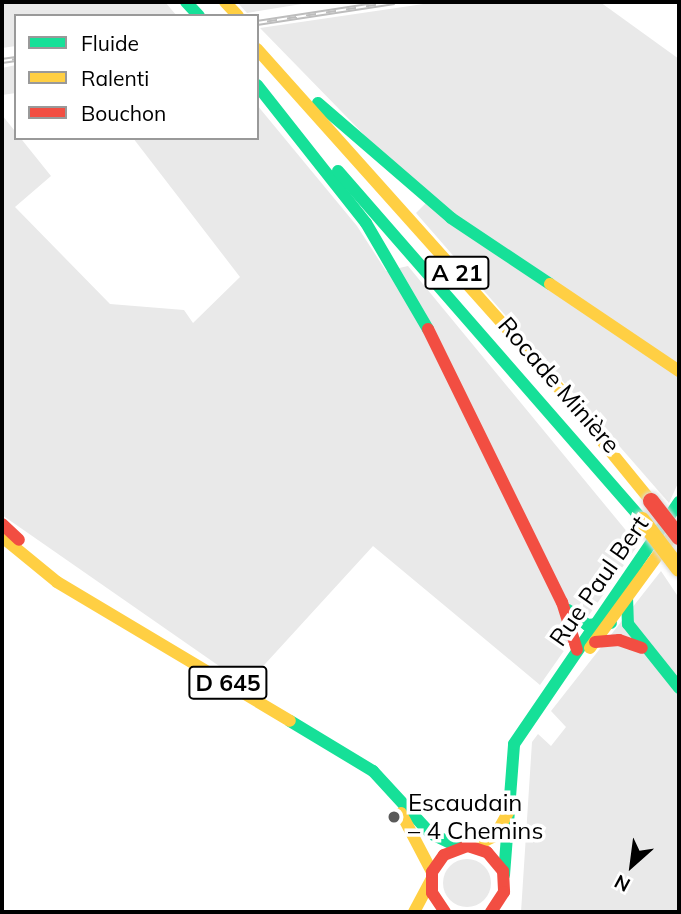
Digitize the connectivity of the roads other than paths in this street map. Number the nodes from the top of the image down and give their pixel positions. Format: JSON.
{"nodes":[{"id":1,"x":259,"y":43,"type":"edge"},
{"id":2,"x":259,"y":43,"type":"edge"},
{"id":3,"x":259,"y":85,"type":"edge"},
{"id":4,"x":259,"y":86,"type":"edge"},
{"id":5,"x":679,"y":371,"type":"edge"},
{"id":6,"x":679,"y":502,"type":"edge"},
{"id":7,"x":2,"y":524,"type":"edge"},
{"id":8,"x":679,"y":526,"type":"edge"},
{"id":9,"x":2,"y":537,"type":"edge"},
{"id":10,"x":679,"y":537,"type":"edge"},
{"id":11,"x":637,"y":568,"type":"junction"},
{"id":12,"x":679,"y":569,"type":"edge"},
{"id":13,"x":562,"y":602,"type":"junction"},
{"id":14,"x":626,"y":603,"type":"junction"},
{"id":15,"x":113,"y":615,"type":"junction"},
{"id":16,"x":600,"y":630,"type":"junction"},
{"id":17,"x":642,"y":648,"type":"junction"},
{"id":18,"x":577,"y":650,"type":"junction"},
{"id":19,"x":556,"y":685,"type":"junction"},
{"id":20,"x":679,"y":688,"type":"edge"},
{"id":21,"x":342,"y":751,"type":"junction"},
{"id":22,"x":510,"y":810,"type":"junction"},
{"id":23,"x":466,"y":847,"type":"junction"},
{"id":24,"x":504,"y":875,"type":"junction"},
{"id":25,"x":432,"y":876,"type":"junction"},
{"id":26,"x":497,"y":908,"type":"edge"},
{"id":27,"x":414,"y":912,"type":"edge"},
{"id":28,"x":445,"y":912,"type":"edge"}],
"edges":[{"from":1,"to":5,"type":"main road"},
{"from":2,"to":10,"type":"main road","name":"Rocade Minière","number":"A 21","bridge":true},
{"from":3,"to":12,"type":"main road","name":"Rocade Minière","number":"A 21","bridge":true},
{"from":4,"to":13,"type":"main road"},
{"from":6,"to":11,"type":"main road","name":"Rue Paul Bert"},
{"from":7,"to":15,"type":"main road","number":"D 645"},
{"from":8,"to":14,"type":"main road","name":"Rue Paul Bert"},
{"from":9,"to":15,"type":"main road","number":"D 645"},
{"from":11,"to":14,"type":"main road"},
{"from":11,"to":16,"type":"main road","name":"Rue Paul Bert"},
{"from":13,"to":16,"type":"main road"},
{"from":13,"to":18,"type":"main road"},
{"from":14,"to":16,"type":"main road","name":"Rue Paul Bert"},
{"from":14,"to":17,"type":"main road"},
{"from":15,"to":21,"type":"main road","number":"D 645"},
{"from":16,"to":17,"type":"main road"},
{"from":16,"to":18,"type":"main road","name":"Rue Paul Bert"},
{"from":16,"to":19,"type":"main road","name":"Rue Paul Bert"},
{"from":17,"to":20,"type":"main road"},
{"from":18,"to":19,"type":"main road","name":"Rue Paul Bert"},
{"from":19,"to":22,"type":"main road","name":"Rue Paul Bert"},
{"from":21,"to":23,"type":"main road","number":"D 645"},
{"from":21,"to":25,"type":"main road","number":"D 645"},
{"from":22,"to":23,"type":"main road"},
{"from":22,"to":24,"type":"main road","name":"Rue Paul Bert"},
{"from":23,"to":24,"type":"main road"},
{"from":23,"to":25,"type":"main road"},
{"from":24,"to":26,"type":"main road","name":"Rue Paul Bert"},
{"from":25,"to":27,"type":"main road"},
{"from":25,"to":28,"type":"main road"}]}
